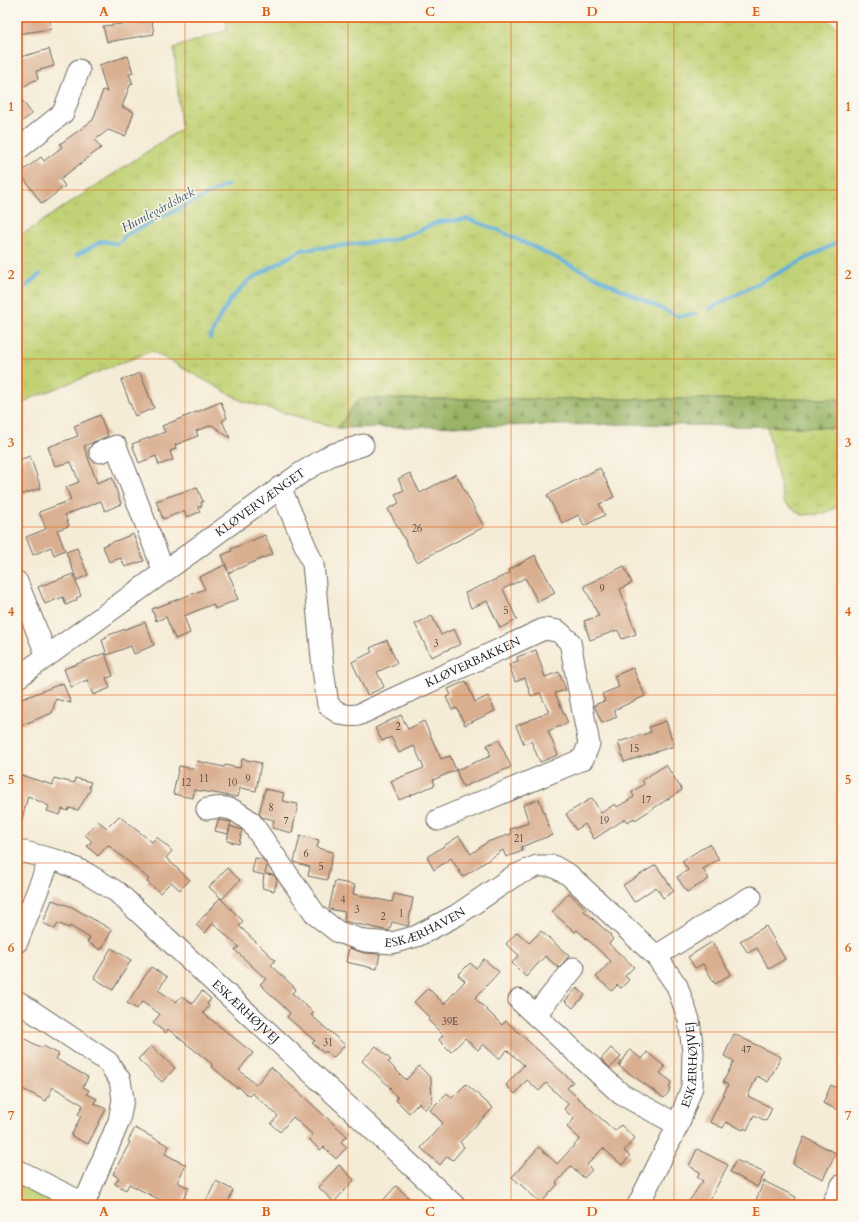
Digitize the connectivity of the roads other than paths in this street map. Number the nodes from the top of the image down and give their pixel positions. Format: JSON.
{"nodes":[{"id":1,"x":79,"y":70,"type":"dead end"},
{"id":2,"x":17,"y":150,"type":"edge"},
{"id":3,"x":363,"y":445,"type":"dead end"},
{"id":4,"x":100,"y":452,"type":"dead end"},
{"id":5,"x":280,"y":487,"type":"junction"},
{"id":6,"x":164,"y":572,"type":"junction"},
{"id":7,"x":17,"y":582,"type":"edge"},
{"id":8,"x":47,"y":656,"type":"junction"},
{"id":9,"x":17,"y":678,"type":"edge"},
{"id":10,"x":207,"y":809,"type":"dead end"},
{"id":11,"x":438,"y":820,"type":"dead end"},
{"id":12,"x":17,"y":850,"type":"edge"},
{"id":13,"x":50,"y":859,"type":"junction"},
{"id":14,"x":751,"y":897,"type":"dead end"},
{"id":15,"x":17,"y":942,"type":"edge"},
{"id":16,"x":656,"y":956,"type":"junction"},
{"id":17,"x":574,"y":968,"type":"dead end"},
{"id":18,"x":519,"y":1000,"type":"dead end"},
{"id":19,"x":17,"y":1001,"type":"edge"},
{"id":20,"x":535,"y":1015,"type":"junction"},
{"id":21,"x":678,"y":1125,"type":"junction"},
{"id":22,"x":17,"y":1170,"type":"edge"},
{"id":23,"x":842,"y":1185,"type":"edge"},
{"id":24,"x":86,"y":1204,"type":"edge"},
{"id":25,"x":454,"y":1205,"type":"edge"},
{"id":26,"x":638,"y":1205,"type":"edge"},
{"id":27,"x":832,"y":1205,"type":"edge"}],
"edges":[{"from":1,"to":2,"type":"street"},
{"from":3,"to":5,"type":"street","name":"KLØVERVÆNGET"},
{"from":4,"to":6,"type":"street"},
{"from":5,"to":6,"type":"street","name":"KLØVERVÆNGET"},
{"from":5,"to":11,"type":"street","name":"KLØVERBAKKEN"},
{"from":6,"to":8,"type":"street","name":"KLØVERVÆNGET"},
{"from":7,"to":8,"type":"street"},
{"from":8,"to":9,"type":"street","name":"KLØVERVÆNGET"},
{"from":10,"to":16,"type":"street","name":"ESKÆRHAVEN"},
{"from":12,"to":13,"type":"street","name":"ESKÆRHØJVEJ"},
{"from":13,"to":15,"type":"street"},
{"from":13,"to":25,"type":"street","name":"ESKÆRHØJVEJ"},
{"from":14,"to":16,"type":"street"},
{"from":16,"to":21,"type":"street","name":"ESKÆRHØJVEJ"},
{"from":17,"to":20,"type":"street"},
{"from":18,"to":20,"type":"street","name":"ESKÆRHØJVEJ"},
{"from":19,"to":24,"type":"street"},
{"from":20,"to":21,"type":"street","name":"ESKÆRHØJVEJ"},
{"from":21,"to":26,"type":"street","name":"ESKÆRHØJVEJ"},
{"from":22,"to":24,"type":"street"},
{"from":23,"to":27,"type":"street"}]}
